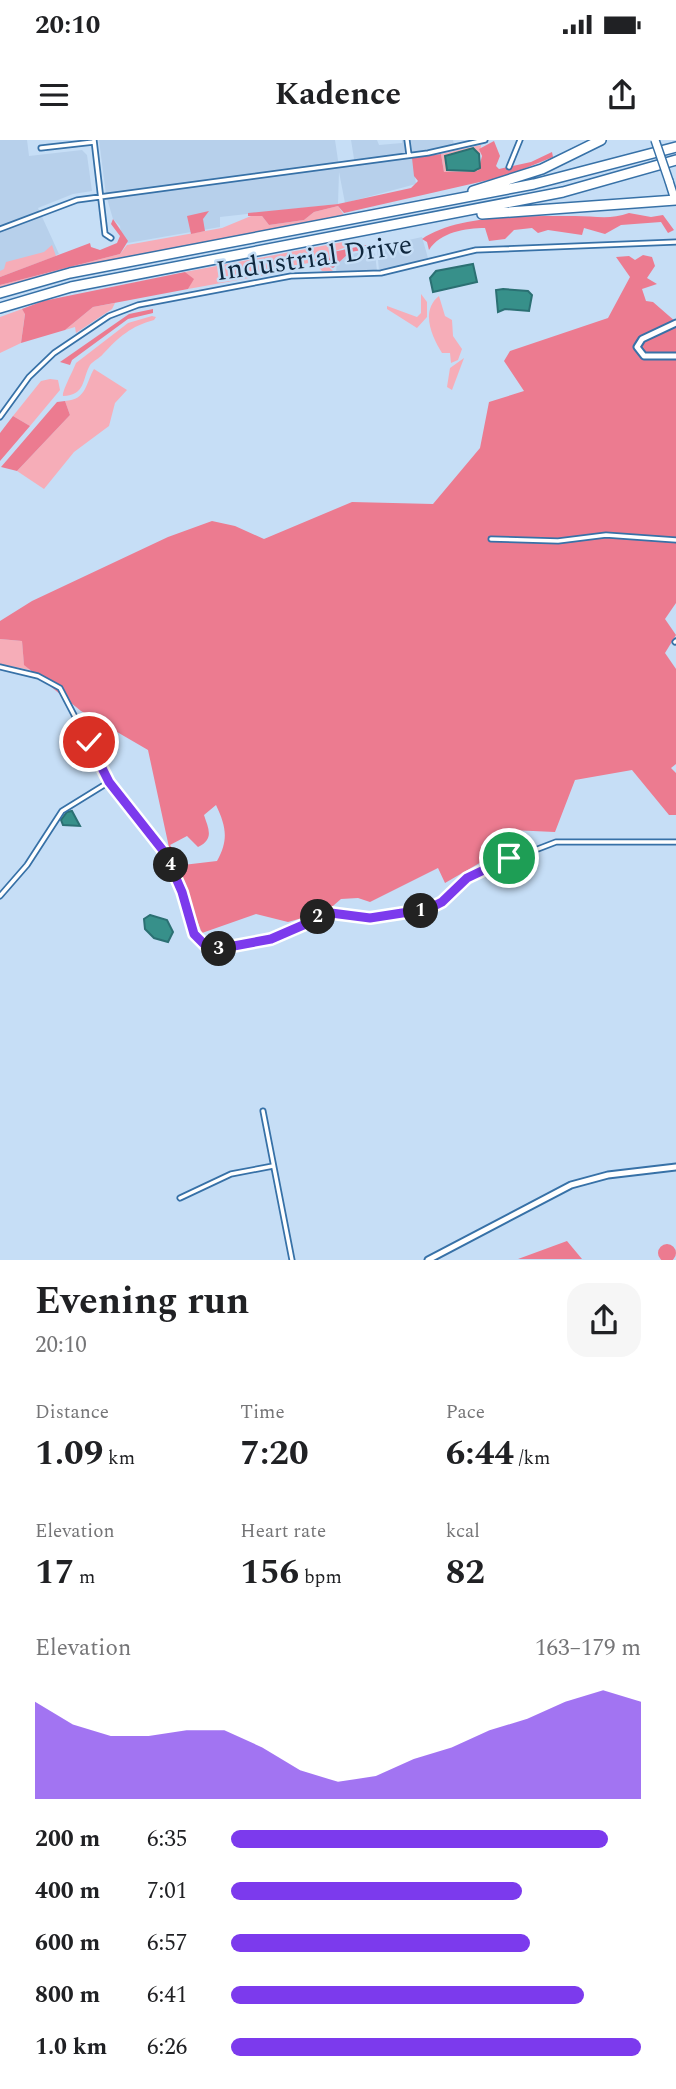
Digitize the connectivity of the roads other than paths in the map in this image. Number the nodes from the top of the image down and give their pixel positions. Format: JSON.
{"nodes":[{"id":1,"x":407,"y":140,"type":"edge"},
{"id":2,"x":485,"y":140,"type":"edge"},
{"id":3,"x":520,"y":140,"type":"edge"},
{"id":4,"x":601,"y":140,"type":"edge"},
{"id":5,"x":655,"y":140,"type":"edge"},
{"id":6,"x":94,"y":141,"type":"edge"},
{"id":7,"x":676,"y":147,"type":"edge"},
{"id":8,"x":41,"y":148,"type":"dead end"},
{"id":9,"x":409,"y":155,"type":"junction"},
{"id":10,"x":676,"y":160,"type":"edge"},
{"id":11,"x":509,"y":167,"type":"dead end"},
{"id":12,"x":100,"y":198,"type":"junction"},
{"id":13,"x":676,"y":201,"type":"edge"},
{"id":14,"x":410,"y":209,"type":"junction"},
{"id":15,"x":437,"y":218,"type":"junction"},
{"id":16,"x":0,"y":229,"type":"edge"},
{"id":17,"x":111,"y":238,"type":"dead end"},
{"id":18,"x":676,"y":242,"type":"edge"},
{"id":19,"x":0,"y":293,"type":"edge"},
{"id":20,"x":0,"y":308,"type":"edge"},
{"id":21,"x":676,"y":323,"type":"edge"},
{"id":22,"x":676,"y":356,"type":"edge"},
{"id":23,"x":0,"y":417,"type":"edge"},
{"id":24,"x":491,"y":540,"type":"dead end"},
{"id":25,"x":676,"y":540,"type":"edge"},
{"id":26,"x":0,"y":667,"type":"edge"},
{"id":27,"x":109,"y":782,"type":"junction"},
{"id":28,"x":676,"y":842,"type":"edge"},
{"id":29,"x":0,"y":896,"type":"edge"},
{"id":30,"x":263,"y":1111,"type":"dead end"},
{"id":31,"x":274,"y":1166,"type":"junction"},
{"id":32,"x":676,"y":1167,"type":"edge"},
{"id":33,"x":180,"y":1198,"type":"dead end"},
{"id":34,"x":292,"y":1259,"type":"edge"},
{"id":35,"x":428,"y":1259,"type":"edge"}],
"edges":[{"from":1,"to":9,"type":"street"},
{"from":2,"to":9,"type":"street"},
{"from":3,"to":11,"type":"street"},
{"from":4,"to":14,"type":"highway"},
{"from":5,"to":13,"type":"main road","bridge":true},
{"from":6,"to":8,"type":"street"},
{"from":6,"to":12,"type":"street"},
{"from":7,"to":14,"type":"highway"},
{"from":9,"to":12,"type":"street"},
{"from":10,"to":15,"type":"highway"},
{"from":12,"to":16,"type":"street"},
{"from":12,"to":17,"type":"street"},
{"from":13,"to":15,"type":"highway"},
{"from":14,"to":19,"type":"highway"},
{"from":15,"to":20,"type":"highway"},
{"from":18,"to":23,"type":"street","name":"Industrial Drive"},
{"from":21,"to":22,"type":"main road"},
{"from":24,"to":25,"type":"street"},
{"from":26,"to":27,"type":"street"},
{"from":27,"to":28,"type":"street"},
{"from":27,"to":29,"type":"street"},
{"from":30,"to":31,"type":"street"},
{"from":31,"to":33,"type":"street"},
{"from":31,"to":34,"type":"street"},
{"from":32,"to":35,"type":"main road"}]}
